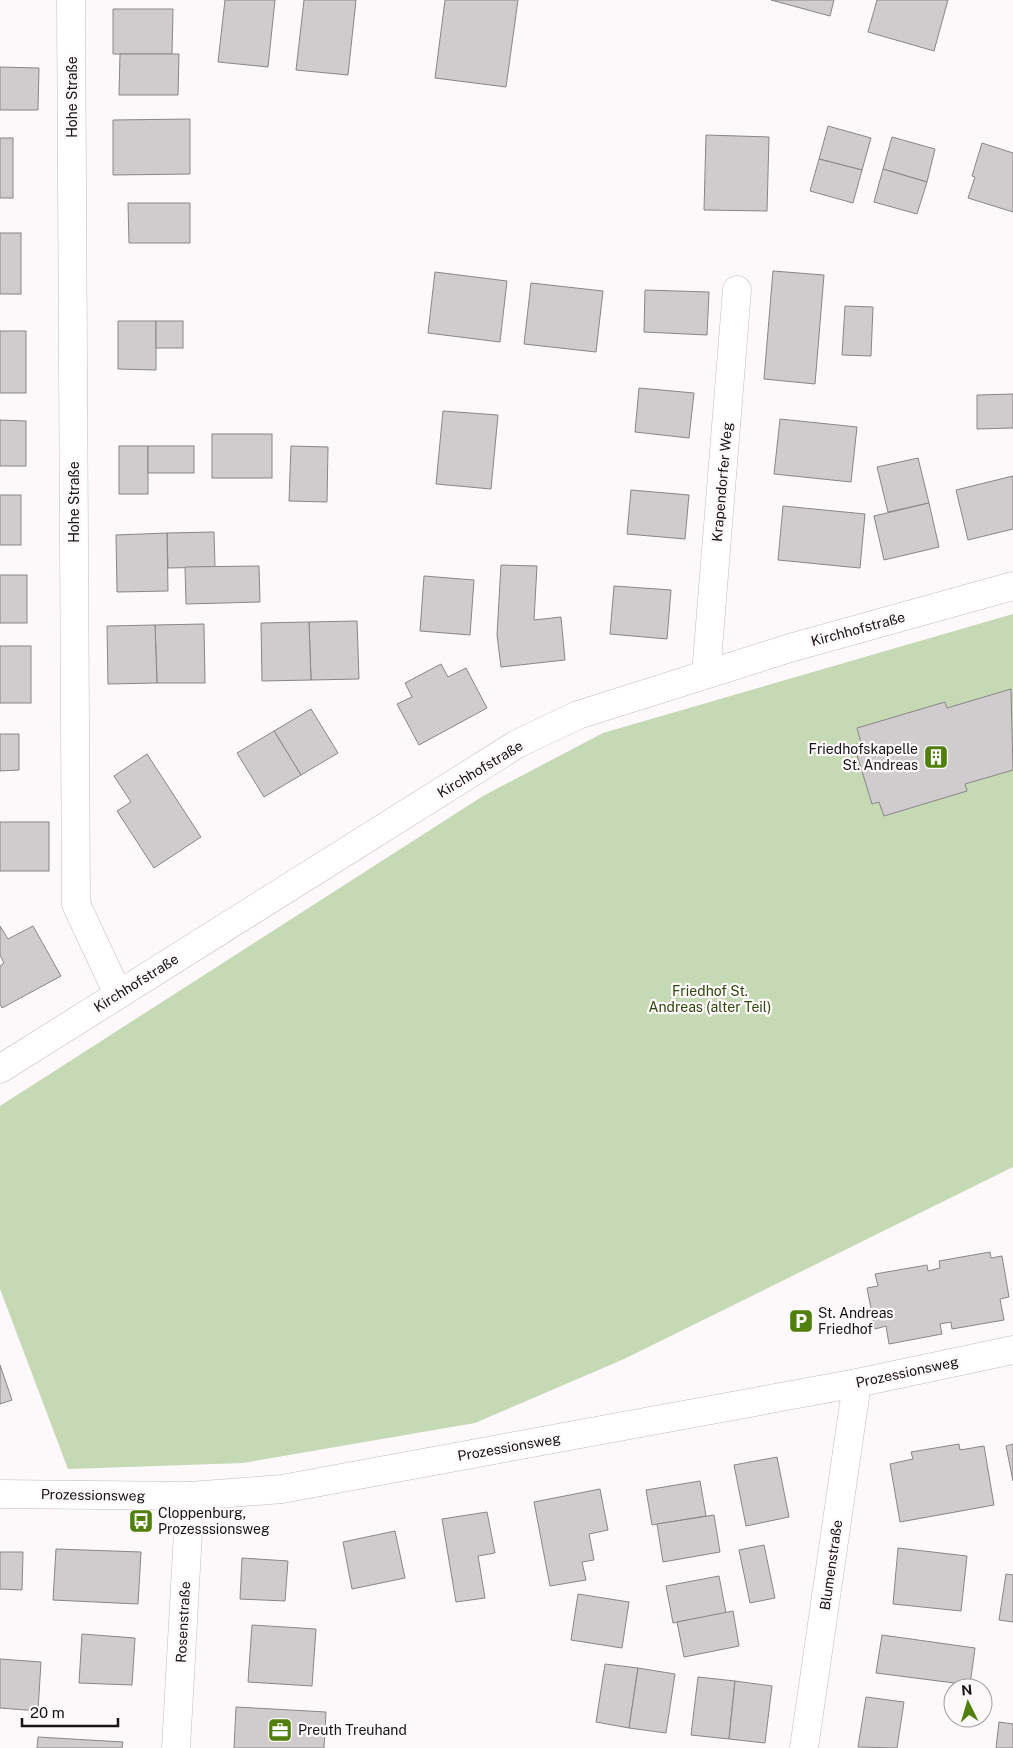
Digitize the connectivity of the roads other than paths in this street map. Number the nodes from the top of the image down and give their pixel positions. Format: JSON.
{"nodes":[{"id":1,"x":71,"y":0,"type":"edge"},
{"id":2,"x":737,"y":290,"type":"dead end"},
{"id":3,"x":1013,"y":586,"type":"edge"},
{"id":4,"x":706,"y":674,"type":"junction"},
{"id":5,"x":118,"y":994,"type":"junction"},
{"id":6,"x":0,"y":1069,"type":"edge"},
{"id":7,"x":1013,"y":1350,"type":"edge"},
{"id":8,"x":857,"y":1383,"type":"junction"},
{"id":9,"x":0,"y":1494,"type":"edge"},
{"id":10,"x":190,"y":1496,"type":"junction"},
{"id":11,"x":176,"y":1748,"type":"edge"},
{"id":12,"x":804,"y":1748,"type":"edge"}],
"edges":[{"from":1,"to":5,"type":"street","name":"Hohe Straße"},
{"from":2,"to":4,"type":"street","name":"Krapendorfer Weg"},
{"from":3,"to":4,"type":"street","name":"Kirchhofstraße"},
{"from":4,"to":5,"type":"street","name":"Kirchhofstraße"},
{"from":5,"to":6,"type":"street","name":"Kirchhofstraße"},
{"from":7,"to":8,"type":"street","name":"Prozessionsweg"},
{"from":8,"to":10,"type":"street","name":"Prozessionsweg"},
{"from":8,"to":12,"type":"street","name":"Blumenstraße"},
{"from":9,"to":10,"type":"street","name":"Prozessionsweg"},
{"from":10,"to":11,"type":"street","name":"Rosenstraße"}]}
